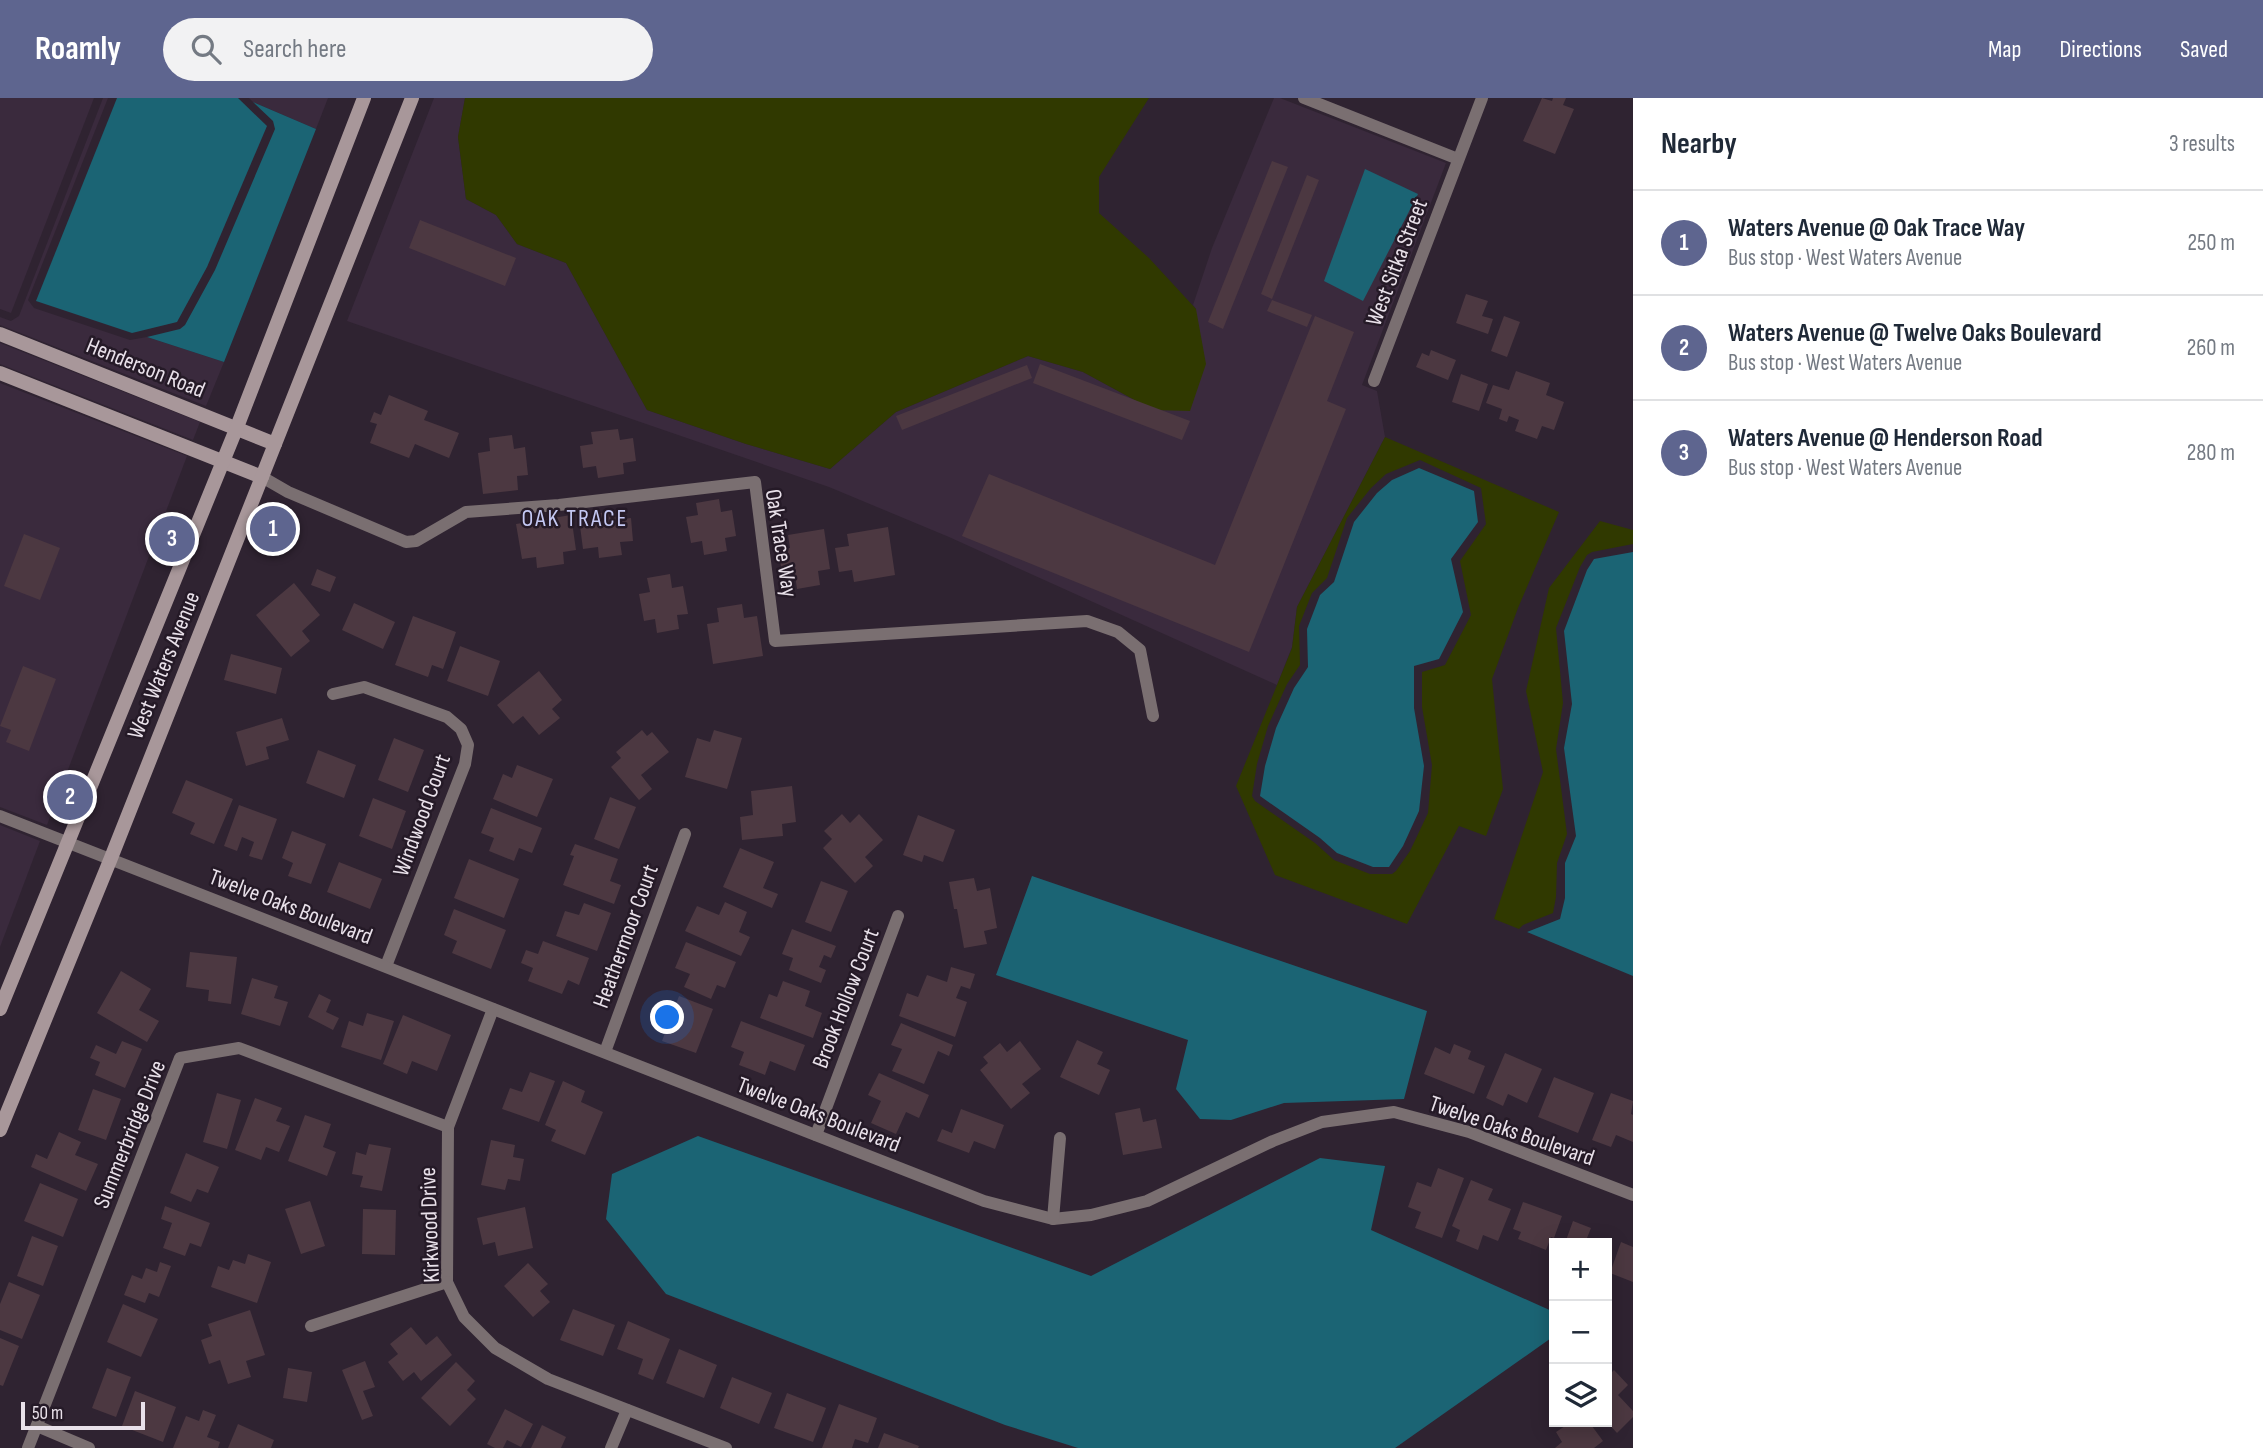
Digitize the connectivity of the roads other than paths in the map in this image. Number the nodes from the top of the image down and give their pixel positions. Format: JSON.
{"nodes":[{"id":1,"x":364,"y":98,"type":"edge"},
{"id":2,"x":412,"y":98,"type":"edge"},
{"id":3,"x":1304,"y":98,"type":"edge"},
{"id":4,"x":1482,"y":98,"type":"edge"},
{"id":5,"x":1458,"y":159,"type":"junction"},
{"id":6,"x":0,"y":334,"type":"edge"},
{"id":7,"x":0,"y":373,"type":"edge"},
{"id":8,"x":1374,"y":381,"type":"dead end"},
{"id":9,"x":237,"y":427,"type":"junction"},
{"id":10,"x":275,"y":444,"type":"junction"},
{"id":11,"x":222,"y":461,"type":"junction"},
{"id":12,"x":262,"y":477,"type":"junction"},
{"id":13,"x":333,"y":694,"type":"dead end"},
{"id":14,"x":1153,"y":716,"type":"dead end"},
{"id":15,"x":0,"y":816,"type":"edge"},
{"id":16,"x":685,"y":834,"type":"dead end"},
{"id":17,"x":67,"y":842,"type":"junction"},
{"id":18,"x":111,"y":858,"type":"junction"},
{"id":19,"x":898,"y":916,"type":"dead end"},
{"id":20,"x":386,"y":966,"type":"junction"},
{"id":21,"x":0,"y":1009,"type":"edge"},
{"id":22,"x":493,"y":1009,"type":"junction"},
{"id":23,"x":605,"y":1052,"type":"junction"},
{"id":24,"x":448,"y":1127,"type":"junction"},
{"id":25,"x":0,"y":1130,"type":"edge"},
{"id":26,"x":816,"y":1135,"type":"junction"},
{"id":27,"x":1060,"y":1138,"type":"dead end"},
{"id":28,"x":1633,"y":1195,"type":"edge"},
{"id":29,"x":1053,"y":1219,"type":"junction"},
{"id":30,"x":447,"y":1282,"type":"junction"},
{"id":31,"x":311,"y":1326,"type":"dead end"},
{"id":32,"x":627,"y":1410,"type":"junction"},
{"id":33,"x":37,"y":1426,"type":"junction"},
{"id":34,"x":27,"y":1448,"type":"edge"},
{"id":35,"x":89,"y":1448,"type":"edge"},
{"id":36,"x":611,"y":1448,"type":"edge"},
{"id":37,"x":726,"y":1448,"type":"edge"}],
"edges":[{"from":1,"to":9,"type":"main road","name":"West Waters Avenue"},
{"from":2,"to":10,"type":"main road","name":"West Waters Avenue"},
{"from":3,"to":5,"type":"street"},
{"from":4,"to":5,"type":"street","name":"West Sitka Street"},
{"from":5,"to":8,"type":"street","name":"West Sitka Street"},
{"from":6,"to":9,"type":"main road","name":"Henderson Road"},
{"from":7,"to":11,"type":"main road"},
{"from":9,"to":10,"type":"main road","name":"Henderson Road"},
{"from":9,"to":11,"type":"main road","name":"West Waters Avenue"},
{"from":10,"to":12,"type":"main road","name":"West Waters Avenue"},
{"from":11,"to":12,"type":"main road"},
{"from":11,"to":17,"type":"main road","name":"West Waters Avenue"},
{"from":12,"to":14,"type":"street","name":"Oak Trace Way"},
{"from":12,"to":18,"type":"main road","name":"West Waters Avenue"},
{"from":13,"to":20,"type":"street","name":"Windwood Court"},
{"from":15,"to":17,"type":"street","name":"Twelve Oaks Boulevard"},
{"from":16,"to":23,"type":"street","name":"Heathermoor Court"},
{"from":17,"to":18,"type":"street","name":"Twelve Oaks Boulevard"},
{"from":17,"to":21,"type":"main road","name":"West Waters Avenue"},
{"from":18,"to":20,"type":"street","name":"Twelve Oaks Boulevard"},
{"from":18,"to":25,"type":"main road","name":"West Waters Avenue"},
{"from":19,"to":26,"type":"street","name":"Brook Hollow Court"},
{"from":20,"to":22,"type":"street","name":"Twelve Oaks Boulevard"},
{"from":22,"to":23,"type":"street","name":"Twelve Oaks Boulevard"},
{"from":22,"to":24,"type":"street","name":"Kirkwood Drive"},
{"from":23,"to":26,"type":"street","name":"Twelve Oaks Boulevard"},
{"from":24,"to":30,"type":"street","name":"Kirkwood Drive"},
{"from":24,"to":33,"type":"street","name":"Summerbridge Drive"},
{"from":26,"to":29,"type":"street","name":"Twelve Oaks Boulevard"},
{"from":27,"to":29,"type":"street"},
{"from":28,"to":29,"type":"street","name":"Twelve Oaks Boulevard"},
{"from":30,"to":31,"type":"street"},
{"from":30,"to":32,"type":"street","name":"Kirkwood Drive"},
{"from":32,"to":36,"type":"street"},
{"from":32,"to":37,"type":"street","name":"Kirkwood Drive"},
{"from":33,"to":34,"type":"street","name":"Summerbridge Drive"},
{"from":33,"to":35,"type":"street"}]}
